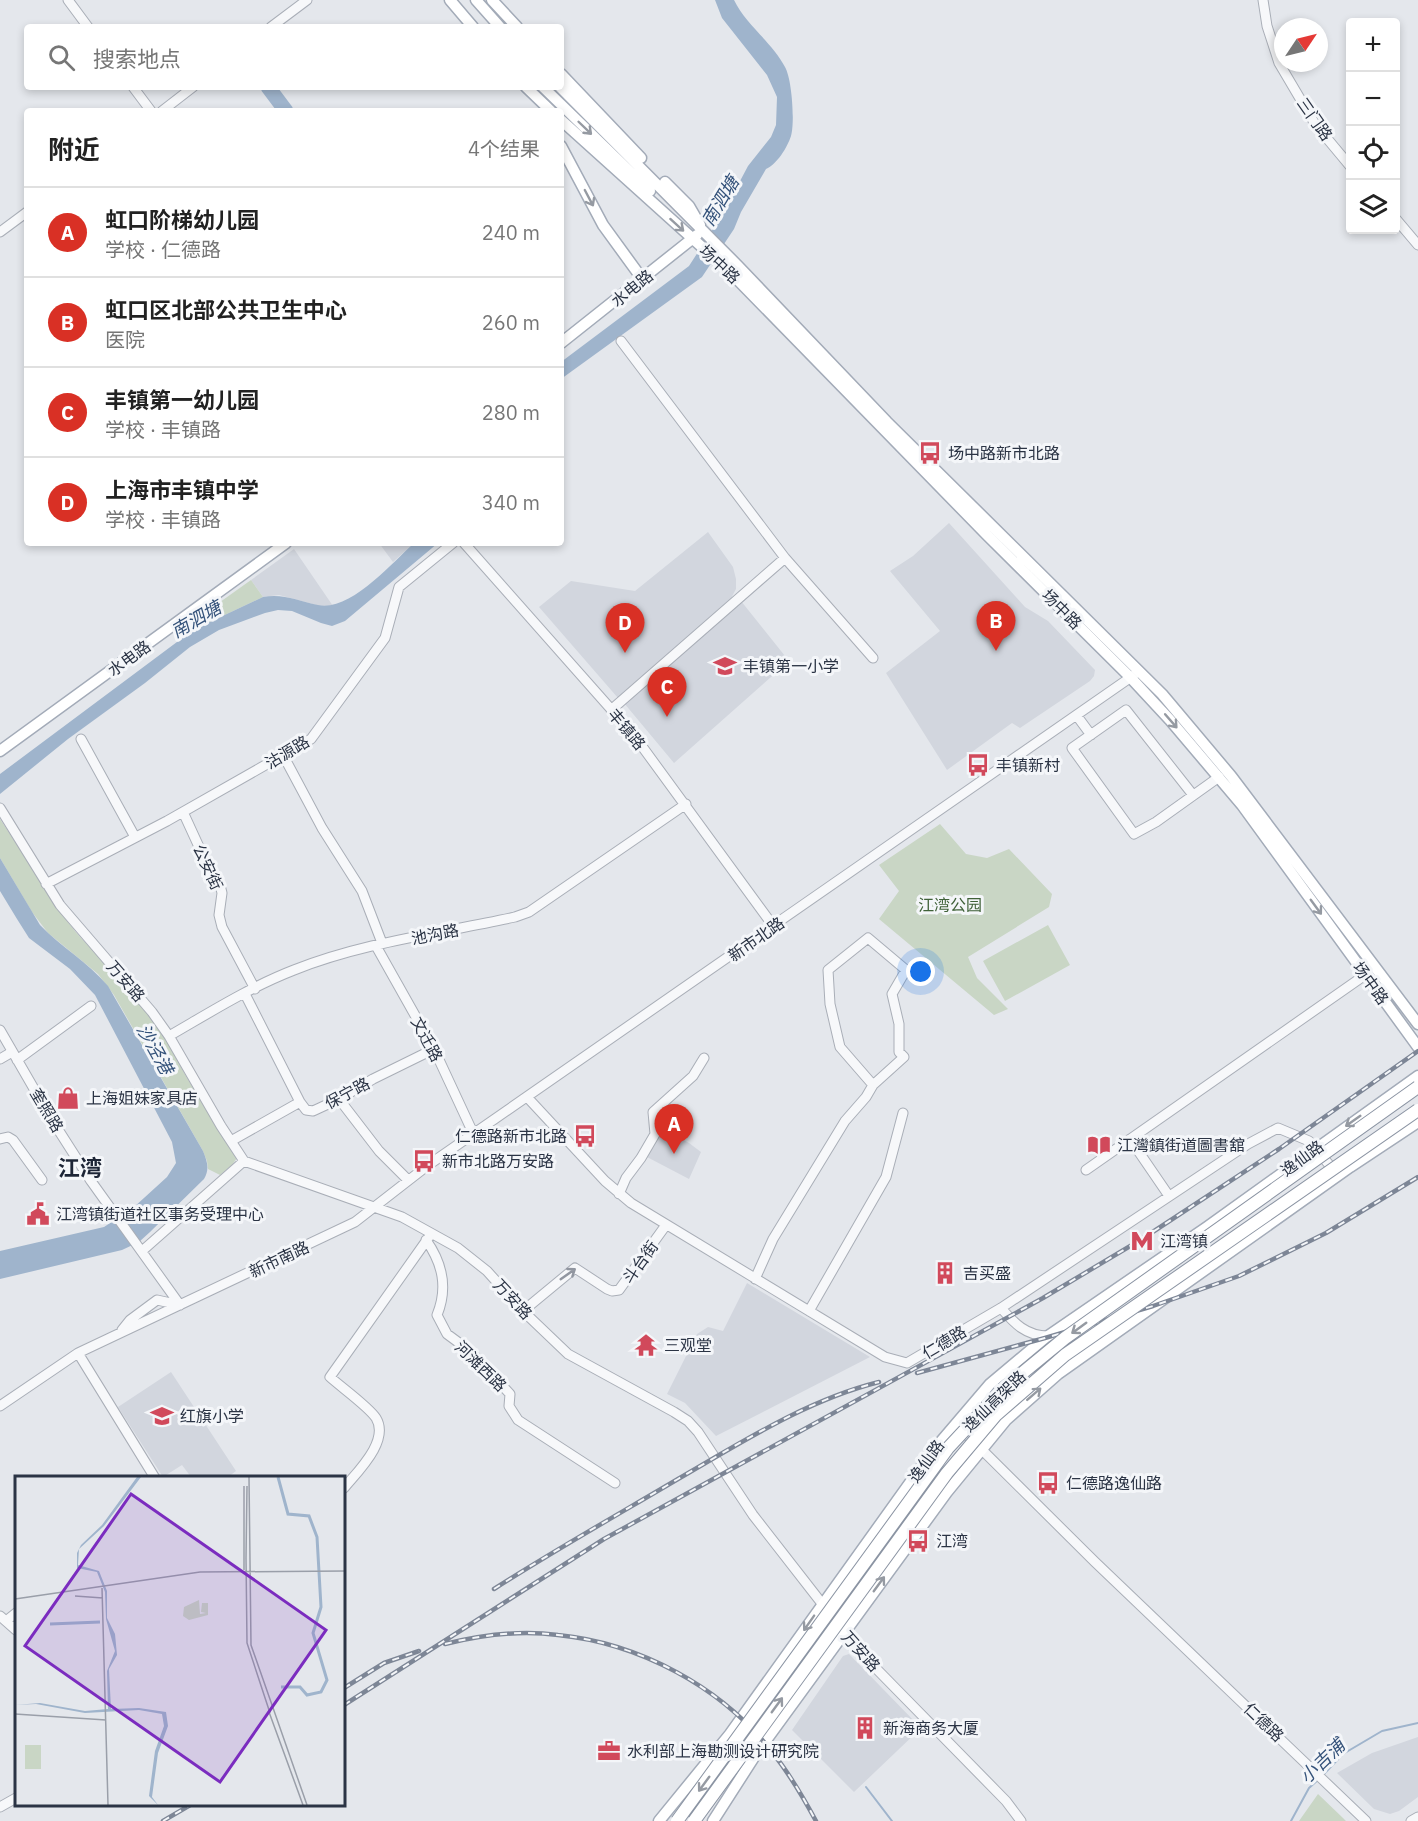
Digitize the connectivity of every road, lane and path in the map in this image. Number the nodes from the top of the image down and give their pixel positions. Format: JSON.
{"nodes":[{"id":1,"x":68,"y":0,"type":"edge"},
{"id":2,"x":307,"y":0,"type":"edge"},
{"id":3,"x":450,"y":0,"type":"edge"},
{"id":4,"x":458,"y":0,"type":"edge"},
{"id":5,"x":476,"y":0,"type":"edge"},
{"id":6,"x":492,"y":0,"type":"edge"},
{"id":7,"x":1263,"y":0,"type":"edge"},
{"id":8,"x":86,"y":24,"type":"edge"},
{"id":9,"x":276,"y":24,"type":"edge"},
{"id":10,"x":470,"y":24,"type":"edge"},
{"id":11,"x":479,"y":24,"type":"edge"},
{"id":12,"x":496,"y":24,"type":"edge"},
{"id":13,"x":514,"y":24,"type":"edge"},
{"id":14,"x":564,"y":77,"type":"edge"},
{"id":15,"x":135,"y":90,"type":"edge"},
{"id":16,"x":189,"y":90,"type":"edge"},
{"id":17,"x":546,"y":90,"type":"edge"},
{"id":18,"x":563,"y":90,"type":"edge"},
{"id":19,"x":530,"y":91,"type":"edge"},
{"id":20,"x":149,"y":108,"type":"edge"},
{"id":21,"x":166,"y":108,"type":"edge"},
{"id":22,"x":540,"y":108,"type":"edge"},
{"id":23,"x":548,"y":108,"type":"edge"},
{"id":24,"x":564,"y":123,"type":"edge"},
{"id":25,"x":564,"y":152,"type":"edge"},
{"id":26,"x":1346,"y":161,"type":"edge"},
{"id":27,"x":662,"y":211,"type":"junction"},
{"id":28,"x":24,"y":214,"type":"edge"},
{"id":29,"x":1400,"y":225,"type":"edge"},
{"id":30,"x":702,"y":231,"type":"junction"},
{"id":31,"x":0,"y":232,"type":"edge"},
{"id":32,"x":693,"y":239,"type":"junction"},
{"id":33,"x":1418,"y":245,"type":"edge"},
{"id":34,"x":735,"y":270,"type":"junction"},
{"id":35,"x":643,"y":280,"type":"junction"},
{"id":36,"x":564,"y":341,"type":"edge"},
{"id":37,"x":621,"y":341,"type":"dead end"},
{"id":38,"x":282,"y":546,"type":"edge"},
{"id":39,"x":449,"y":546,"type":"edge"},
{"id":40,"x":467,"y":546,"type":"edge"},
{"id":41,"x":785,"y":558,"type":"junction"},
{"id":42,"x":873,"y":658,"type":"dead end"},
{"id":43,"x":1135,"y":675,"type":"junction"},
{"id":44,"x":611,"y":710,"type":"junction"},
{"id":45,"x":1077,"y":716,"type":"junction"},
{"id":46,"x":1091,"y":735,"type":"junction"},
{"id":47,"x":81,"y":739,"type":"dead end"},
{"id":48,"x":0,"y":750,"type":"edge"},
{"id":49,"x":283,"y":755,"type":"junction"},
{"id":50,"x":1219,"y":777,"type":"junction"},
{"id":51,"x":1193,"y":795,"type":"junction"},
{"id":52,"x":686,"y":804,"type":"junction"},
{"id":53,"x":0,"y":808,"type":"edge"},
{"id":54,"x":183,"y":812,"type":"junction"},
{"id":55,"x":135,"y":837,"type":"junction"},
{"id":56,"x":46,"y":884,"type":"junction"},
{"id":57,"x":774,"y":927,"type":"junction"},
{"id":58,"x":379,"y":944,"type":"junction"},
{"id":59,"x":1365,"y":975,"type":"junction"},
{"id":60,"x":255,"y":989,"type":"junction"},
{"id":61,"x":245,"y":994,"type":"junction"},
{"id":62,"x":91,"y":1006,"type":"dead end"},
{"id":63,"x":1418,"y":1024,"type":"edge"},
{"id":64,"x":0,"y":1030,"type":"edge"},
{"id":65,"x":169,"y":1036,"type":"junction"},
{"id":66,"x":1418,"y":1047,"type":"edge"},
{"id":67,"x":434,"y":1049,"type":"junction"},
{"id":68,"x":15,"y":1056,"type":"junction"},
{"id":69,"x":704,"y":1058,"type":"dead end"},
{"id":70,"x":0,"y":1059,"type":"edge"},
{"id":71,"x":1418,"y":1076,"type":"edge"},
{"id":72,"x":873,"y":1085,"type":"junction"},
{"id":73,"x":1418,"y":1087,"type":"edge"},
{"id":74,"x":527,"y":1097,"type":"junction"},
{"id":75,"x":339,"y":1099,"type":"junction"},
{"id":76,"x":300,"y":1102,"type":"junction"},
{"id":77,"x":1418,"y":1110,"type":"edge"},
{"id":78,"x":903,"y":1113,"type":"dead end"},
{"id":79,"x":1418,"y":1122,"type":"edge"},
{"id":80,"x":474,"y":1135,"type":"junction"},
{"id":81,"x":0,"y":1138,"type":"edge"},
{"id":82,"x":1130,"y":1139,"type":"junction"},
{"id":83,"x":231,"y":1141,"type":"junction"},
{"id":84,"x":1316,"y":1148,"type":"junction"},
{"id":85,"x":244,"y":1161,"type":"junction"},
{"id":86,"x":1086,"y":1170,"type":"dead end"},
{"id":87,"x":1338,"y":1176,"type":"junction"},
{"id":88,"x":42,"y":1180,"type":"dead end"},
{"id":89,"x":408,"y":1180,"type":"junction"},
{"id":90,"x":619,"y":1194,"type":"junction"},
{"id":91,"x":1169,"y":1196,"type":"junction"},
{"id":92,"x":375,"y":1207,"type":"junction"},
{"id":93,"x":666,"y":1225,"type":"junction"},
{"id":94,"x":429,"y":1237,"type":"junction"},
{"id":95,"x":140,"y":1248,"type":"junction"},
{"id":96,"x":755,"y":1279,"type":"junction"},
{"id":97,"x":180,"y":1305,"type":"junction"},
{"id":98,"x":1001,"y":1308,"type":"junction"},
{"id":99,"x":523,"y":1311,"type":"junction"},
{"id":100,"x":809,"y":1311,"type":"junction"},
{"id":101,"x":1048,"y":1336,"type":"junction"},
{"id":102,"x":78,"y":1353,"type":"junction"},
{"id":103,"x":0,"y":1406,"type":"edge"},
{"id":104,"x":955,"y":1424,"type":"junction"},
{"id":105,"x":981,"y":1449,"type":"junction"},
{"id":106,"x":154,"y":1476,"type":"edge"},
{"id":107,"x":615,"y":1483,"type":"dead end"},
{"id":108,"x":345,"y":1487,"type":"edge"},
{"id":109,"x":823,"y":1604,"type":"junction"},
{"id":110,"x":3,"y":1618,"type":"edge"},
{"id":111,"x":15,"y":1629,"type":"edge"},
{"id":112,"x":844,"y":1633,"type":"junction"},
{"id":113,"x":730,"y":1734,"type":"junction"},
{"id":114,"x":756,"y":1754,"type":"junction"},
{"id":115,"x":15,"y":1799,"type":"edge"},
{"id":116,"x":0,"y":1807,"type":"edge"},
{"id":117,"x":1418,"y":1817,"type":"edge"},
{"id":118,"x":659,"y":1821,"type":"edge"},
{"id":119,"x":677,"y":1821,"type":"edge"},
{"id":120,"x":694,"y":1821,"type":"edge"},
{"id":121,"x":713,"y":1821,"type":"edge"},
{"id":122,"x":1022,"y":1821,"type":"edge"},
{"id":123,"x":1366,"y":1821,"type":"edge"},
{"id":124,"x":1411,"y":1821,"type":"edge"}],
"edges":[{"from":1,"to":8,"type":"street"},
{"from":2,"to":9,"type":"street"},
{"from":3,"to":10,"type":"main road"},
{"from":4,"to":11,"type":"main road"},
{"from":5,"to":12,"type":"main road"},
{"from":6,"to":13,"type":"main road"},
{"from":7,"to":26,"type":"street","name":"三门路"},
{"from":14,"to":30,"type":"main road","name":"场中路"},
{"from":15,"to":20,"type":"street"},
{"from":16,"to":21,"type":"street"},
{"from":17,"to":27,"type":"main road","name":"场中路","one_way":true},
{"from":18,"to":30,"type":"main road","name":"场中路"},
{"from":19,"to":22,"type":"main road"},
{"from":19,"to":23,"type":"main road"},
{"from":24,"to":27,"type":"main road","name":"场中路"},
{"from":25,"to":35,"type":"main road","one_way":true},
{"from":27,"to":32,"type":"main road","name":"场中路","one_way":true},
{"from":28,"to":31,"type":"street"},
{"from":29,"to":33,"type":"street"},
{"from":30,"to":32,"type":"main road","name":"水电路"},
{"from":30,"to":34,"type":"main road","name":"场中路"},
{"from":32,"to":34,"type":"main road","name":"场中路"},
{"from":32,"to":35,"type":"main road","name":"水电路"},
{"from":34,"to":43,"type":"main road","name":"场中路"},
{"from":35,"to":36,"type":"main road","name":"水电路"},
{"from":37,"to":41,"type":"street"},
{"from":38,"to":48,"type":"main road","name":"水电路"},
{"from":39,"to":49,"type":"street","name":"沽源路"},
{"from":40,"to":44,"type":"street","name":"丰镇路"},
{"from":41,"to":42,"type":"street"},
{"from":41,"to":44,"type":"street"},
{"from":43,"to":45,"type":"street","name":"新市北路"},
{"from":43,"to":50,"type":"main road","name":"场中路","one_way":true},
{"from":43,"to":63,"type":"main road","name":"场中路"},
{"from":44,"to":52,"type":"street","name":"丰镇路"},
{"from":45,"to":46,"type":"street"},
{"from":45,"to":57,"type":"street","name":"新市北路"},
{"from":46,"to":51,"type":"street"},
{"from":46,"to":51,"type":"street"},
{"from":47,"to":55,"type":"street"},
{"from":49,"to":54,"type":"street","name":"沽源路"},
{"from":49,"to":58,"type":"street","name":"文迁路"},
{"from":50,"to":51,"type":"street"},
{"from":50,"to":59,"type":"main road","name":"场中路","one_way":true},
{"from":52,"to":57,"type":"street","name":"丰镇路"},
{"from":52,"to":58,"type":"street","name":"池沟路"},
{"from":53,"to":56,"type":"street","name":"万安路"},
{"from":54,"to":55,"type":"street","name":"沽源路"},
{"from":54,"to":60,"type":"street","name":"公安街"},
{"from":55,"to":56,"type":"street","name":"沽源路"},
{"from":56,"to":65,"type":"street","name":"万安路"},
{"from":57,"to":74,"type":"street","name":"新市北路"},
{"from":58,"to":60,"type":"street","name":"池沟路"},
{"from":58,"to":67,"type":"street","name":"文迁路"},
{"from":59,"to":66,"type":"main road","name":"场中路"},
{"from":59,"to":82,"type":"street"},
{"from":60,"to":61,"type":"street","name":"池沟路"},
{"from":61,"to":65,"type":"street","name":"池沟路"},
{"from":61,"to":76,"type":"street"},
{"from":62,"to":68,"type":"street"},
{"from":64,"to":68,"type":"street","name":"奎照路"},
{"from":65,"to":83,"type":"street","name":"万安路"},
{"from":67,"to":75,"type":"street","name":"保宁路"},
{"from":67,"to":80,"type":"street","name":"文迁路"},
{"from":68,"to":70,"type":"street"},
{"from":68,"to":95,"type":"street","name":"奎照路"},
{"from":69,"to":90,"type":"street"},
{"from":71,"to":84,"type":"main road","name":"逸仙路","one_way":true},
{"from":72,"to":72,"type":"street"},
{"from":72,"to":96,"type":"street"},
{"from":73,"to":119,"type":"highway","name":"逸仙高架路","one_way":true,"bridge":true},
{"from":74,"to":80,"type":"street","name":"新市北路"},
{"from":74,"to":90,"type":"street","name":"仁德路"},
{"from":75,"to":76,"type":"street","name":"保宁路"},
{"from":75,"to":89,"type":"street"},
{"from":76,"to":83,"type":"street","name":"保宁路"},
{"from":120,"to":77,"type":"highway","name":"逸仙高架路","one_way":true,"bridge":true},
{"from":78,"to":100,"type":"street"},
{"from":79,"to":87,"type":"main road"},
{"from":80,"to":89,"type":"street","name":"新市北路"},
{"from":81,"to":88,"type":"street"},
{"from":82,"to":86,"type":"street"},
{"from":82,"to":91,"type":"street"},
{"from":83,"to":85,"type":"street","name":"万安路"},
{"from":84,"to":87,"type":"street","name":"仁德路"},
{"from":84,"to":91,"type":"street","name":"仁德路"},
{"from":84,"to":101,"type":"main road","name":"逸仙路"},
{"from":85,"to":92,"type":"street","name":"万安路"},
{"from":85,"to":95,"type":"street"},
{"from":105,"to":87,"type":"main road","one_way":true},
{"from":89,"to":92,"type":"street","name":"新市北路"},
{"from":90,"to":93,"type":"street","name":"仁德路"},
{"from":91,"to":98,"type":"street","name":"仁德路"},
{"from":92,"to":94,"type":"street","name":"万安路"},
{"from":92,"to":97,"type":"street","name":"新市南路"},
{"from":93,"to":96,"type":"street","name":"仁德路"},
{"from":99,"to":93,"type":"street","name":"斗台街","one_way":true},
{"from":94,"to":99,"type":"street","name":"万安路"},
{"from":94,"to":107,"type":"street","name":"河滩西路"},
{"from":94,"to":108,"type":"street"},
{"from":95,"to":97,"type":"street","name":"奎照路"},
{"from":96,"to":100,"type":"street","name":"仁德路"},
{"from":97,"to":102,"type":"street","name":"新市南路"},
{"from":98,"to":100,"type":"street","name":"仁德路"},
{"from":98,"to":101,"type":"street"},
{"from":99,"to":109,"type":"street","name":"万安路"},
{"from":101,"to":104,"type":"main road","name":"逸仙路"},
{"from":102,"to":103,"type":"street","name":"新市南路"},
{"from":102,"to":106,"type":"street"},
{"from":104,"to":105,"type":"street","name":"仁德路"},
{"from":104,"to":109,"type":"main road","name":"逸仙路"},
{"from":112,"to":105,"type":"main road","one_way":true},
{"from":105,"to":123,"type":"street","name":"仁德路"},
{"from":109,"to":112,"type":"street","name":"万安路"},
{"from":109,"to":113,"type":"main road","name":"逸仙路","one_way":true},
{"from":110,"to":111,"type":"street"},
{"from":112,"to":114,"type":"main road"},
{"from":112,"to":122,"type":"street","name":"万安路"},
{"from":113,"to":114,"type":"main road"},
{"from":113,"to":118,"type":"main road","name":"逸仙路"},
{"from":114,"to":121,"type":"main road"},
{"from":115,"to":116,"type":"street"},
{"from":117,"to":124,"type":"street"}]}
